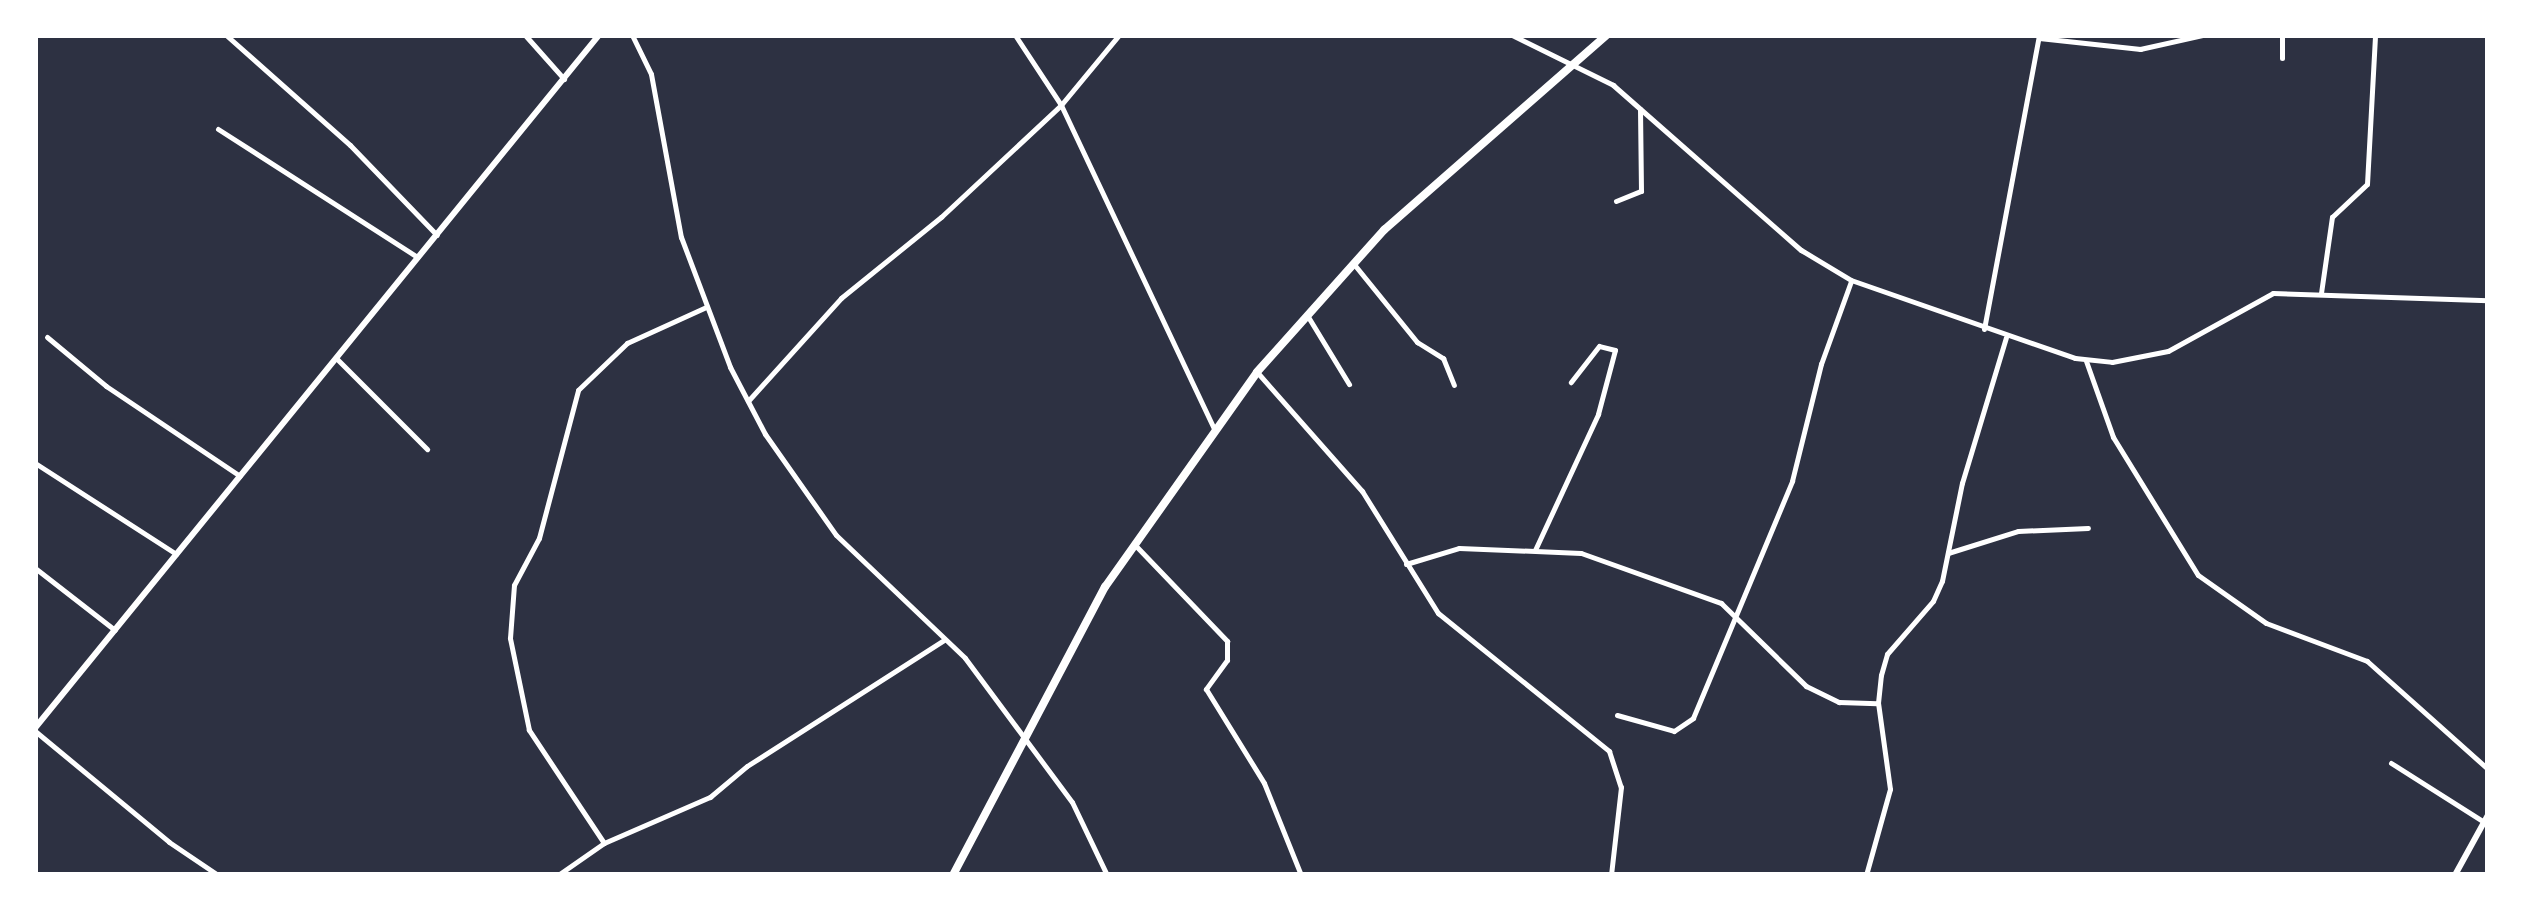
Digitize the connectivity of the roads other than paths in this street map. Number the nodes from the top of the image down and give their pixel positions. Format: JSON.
{"nodes":[{"id":1,"x":227,"y":35,"type":"edge"},
{"id":2,"x":524,"y":35,"type":"edge"},
{"id":3,"x":599,"y":35,"type":"edge"},
{"id":4,"x":632,"y":35,"type":"edge"},
{"id":5,"x":1015,"y":35,"type":"edge"},
{"id":6,"x":1119,"y":35,"type":"edge"},
{"id":7,"x":1512,"y":35,"type":"edge"},
{"id":8,"x":1608,"y":35,"type":"edge"},
{"id":9,"x":2203,"y":35,"type":"edge"},
{"id":10,"x":2282,"y":35,"type":"edge"},
{"id":11,"x":2375,"y":35,"type":"edge"},
{"id":12,"x":2039,"y":36,"type":"edge"},
{"id":13,"x":2282,"y":58,"type":"dead end"},
{"id":14,"x":1574,"y":64,"type":"junction"},
{"id":15,"x":564,"y":79,"type":"junction"},
{"id":16,"x":1061,"y":106,"type":"junction"},
{"id":17,"x":1640,"y":109,"type":"junction"},
{"id":18,"x":218,"y":128,"type":"dead end"},
{"id":19,"x":1616,"y":202,"type":"dead end"},
{"id":20,"x":436,"y":235,"type":"junction"},
{"id":21,"x":418,"y":258,"type":"junction"},
{"id":22,"x":1353,"y":263,"type":"junction"},
{"id":23,"x":1851,"y":280,"type":"junction"},
{"id":24,"x":2321,"y":293,"type":"junction"},
{"id":25,"x":2488,"y":300,"type":"edge"},
{"id":26,"x":706,"y":307,"type":"junction"},
{"id":27,"x":1306,"y":314,"type":"junction"},
{"id":28,"x":1984,"y":329,"type":"junction"},
{"id":29,"x":47,"y":337,"type":"dead end"},
{"id":30,"x":2006,"y":337,"type":"junction"},
{"id":31,"x":336,"y":358,"type":"junction"},
{"id":32,"x":2086,"y":359,"type":"junction"},
{"id":33,"x":1257,"y":372,"type":"junction"},
{"id":34,"x":1571,"y":382,"type":"dead end"},
{"id":35,"x":1349,"y":384,"type":"dead end"},
{"id":36,"x":1454,"y":386,"type":"dead end"},
{"id":37,"x":748,"y":401,"type":"junction"},
{"id":38,"x":1214,"y":428,"type":"junction"},
{"id":39,"x":427,"y":449,"type":"dead end"},
{"id":40,"x":35,"y":464,"type":"edge"},
{"id":41,"x":240,"y":476,"type":"junction"},
{"id":42,"x":2088,"y":528,"type":"dead end"},
{"id":43,"x":1134,"y":544,"type":"junction"},
{"id":44,"x":1535,"y":550,"type":"junction"},
{"id":45,"x":176,"y":554,"type":"junction"},
{"id":46,"x":1948,"y":554,"type":"junction"},
{"id":47,"x":1406,"y":564,"type":"junction"},
{"id":48,"x":35,"y":568,"type":"edge"},
{"id":49,"x":1737,"y":614,"type":"junction"},
{"id":50,"x":114,"y":630,"type":"junction"},
{"id":51,"x":944,"y":640,"type":"junction"},
{"id":52,"x":1878,"y":702,"type":"junction"},
{"id":53,"x":1616,"y":715,"type":"dead end"},
{"id":54,"x":35,"y":729,"type":"edge"},
{"id":55,"x":1023,"y":734,"type":"junction"},
{"id":56,"x":2390,"y":763,"type":"dead end"},
{"id":57,"x":2488,"y":769,"type":"edge"},
{"id":58,"x":2486,"y":818,"type":"edge"},
{"id":59,"x":604,"y":843,"type":"junction"},
{"id":60,"x":218,"y":875,"type":"edge"},
{"id":61,"x":558,"y":875,"type":"edge"},
{"id":62,"x":953,"y":875,"type":"edge"},
{"id":63,"x":1107,"y":875,"type":"edge"},
{"id":64,"x":1301,"y":875,"type":"edge"},
{"id":65,"x":1610,"y":875,"type":"edge"},
{"id":66,"x":1866,"y":875,"type":"edge"},
{"id":67,"x":2455,"y":875,"type":"edge"}],
"edges":[{"from":1,"to":20,"type":"street"},
{"from":2,"to":15,"type":"street"},
{"from":3,"to":15,"type":"main road"},
{"from":4,"to":26,"type":"street"},
{"from":5,"to":16,"type":"street"},
{"from":6,"to":16,"type":"street"},
{"from":7,"to":14,"type":"street"},
{"from":8,"to":14,"type":"main road"},
{"from":9,"to":12,"type":"street"},
{"from":10,"to":13,"type":"street"},
{"from":11,"to":24,"type":"street"},
{"from":12,"to":28,"type":"street"},
{"from":14,"to":17,"type":"street"},
{"from":14,"to":22,"type":"main road"},
{"from":15,"to":20,"type":"main road"},
{"from":16,"to":37,"type":"street"},
{"from":16,"to":38,"type":"street"},
{"from":17,"to":19,"type":"street"},
{"from":17,"to":23,"type":"street"},
{"from":18,"to":21,"type":"street"},
{"from":20,"to":21,"type":"main road"},
{"from":21,"to":31,"type":"main road"},
{"from":22,"to":27,"type":"main road"},
{"from":22,"to":36,"type":"street"},
{"from":23,"to":28,"type":"street"},
{"from":23,"to":49,"type":"street"},
{"from":24,"to":25,"type":"street"},
{"from":24,"to":32,"type":"street"},
{"from":26,"to":37,"type":"street"},
{"from":26,"to":59,"type":"street"},
{"from":27,"to":33,"type":"main road"},
{"from":27,"to":35,"type":"street"},
{"from":28,"to":30,"type":"street"},
{"from":29,"to":41,"type":"street"},
{"from":30,"to":32,"type":"street"},
{"from":30,"to":46,"type":"street"},
{"from":31,"to":39,"type":"street"},
{"from":31,"to":41,"type":"main road"},
{"from":32,"to":57,"type":"street"},
{"from":33,"to":38,"type":"main road"},
{"from":33,"to":47,"type":"street"},
{"from":34,"to":44,"type":"street"},
{"from":37,"to":51,"type":"street"},
{"from":38,"to":43,"type":"main road"},
{"from":40,"to":45,"type":"street"},
{"from":41,"to":45,"type":"main road"},
{"from":42,"to":46,"type":"street"},
{"from":43,"to":55,"type":"main road"},
{"from":43,"to":64,"type":"street"},
{"from":44,"to":47,"type":"street"},
{"from":44,"to":49,"type":"street"},
{"from":45,"to":50,"type":"main road"},
{"from":46,"to":52,"type":"street"},
{"from":47,"to":65,"type":"street"},
{"from":48,"to":50,"type":"street"},
{"from":49,"to":52,"type":"street"},
{"from":49,"to":53,"type":"street"},
{"from":50,"to":54,"type":"main road"},
{"from":51,"to":55,"type":"street"},
{"from":51,"to":59,"type":"street"},
{"from":52,"to":66,"type":"street"},
{"from":54,"to":60,"type":"street"},
{"from":55,"to":62,"type":"main road"},
{"from":55,"to":63,"type":"street"},
{"from":56,"to":58,"type":"street"},
{"from":58,"to":67,"type":"main road"},
{"from":59,"to":61,"type":"street"}]}
